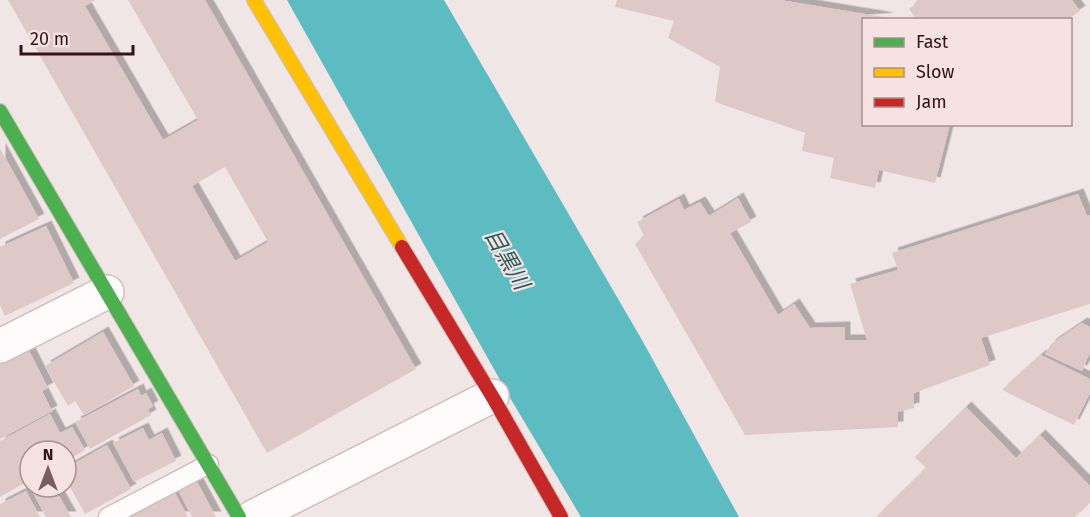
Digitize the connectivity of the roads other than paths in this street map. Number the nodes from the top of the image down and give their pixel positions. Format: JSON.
{"nodes":[{"id":1,"x":254,"y":0,"type":"edge"},
{"id":2,"x":1,"y":115,"type":"edge"},
{"id":3,"x":107,"y":291,"type":"junction"},
{"id":4,"x":0,"y":346,"type":"edge"},
{"id":5,"x":492,"y":396,"type":"junction"},
{"id":6,"x":209,"y":464,"type":"junction"},
{"id":7,"x":108,"y":517,"type":"edge"},
{"id":8,"x":239,"y":517,"type":"edge"},
{"id":9,"x":253,"y":517,"type":"edge"},
{"id":10,"x":561,"y":517,"type":"edge"}],
"edges":[{"from":1,"to":5,"type":"street"},
{"from":2,"to":3,"type":"street"},
{"from":3,"to":4,"type":"street"},
{"from":3,"to":6,"type":"street"},
{"from":5,"to":9,"type":"street"},
{"from":5,"to":10,"type":"street"},
{"from":6,"to":7,"type":"lane"},
{"from":6,"to":8,"type":"street"}]}
